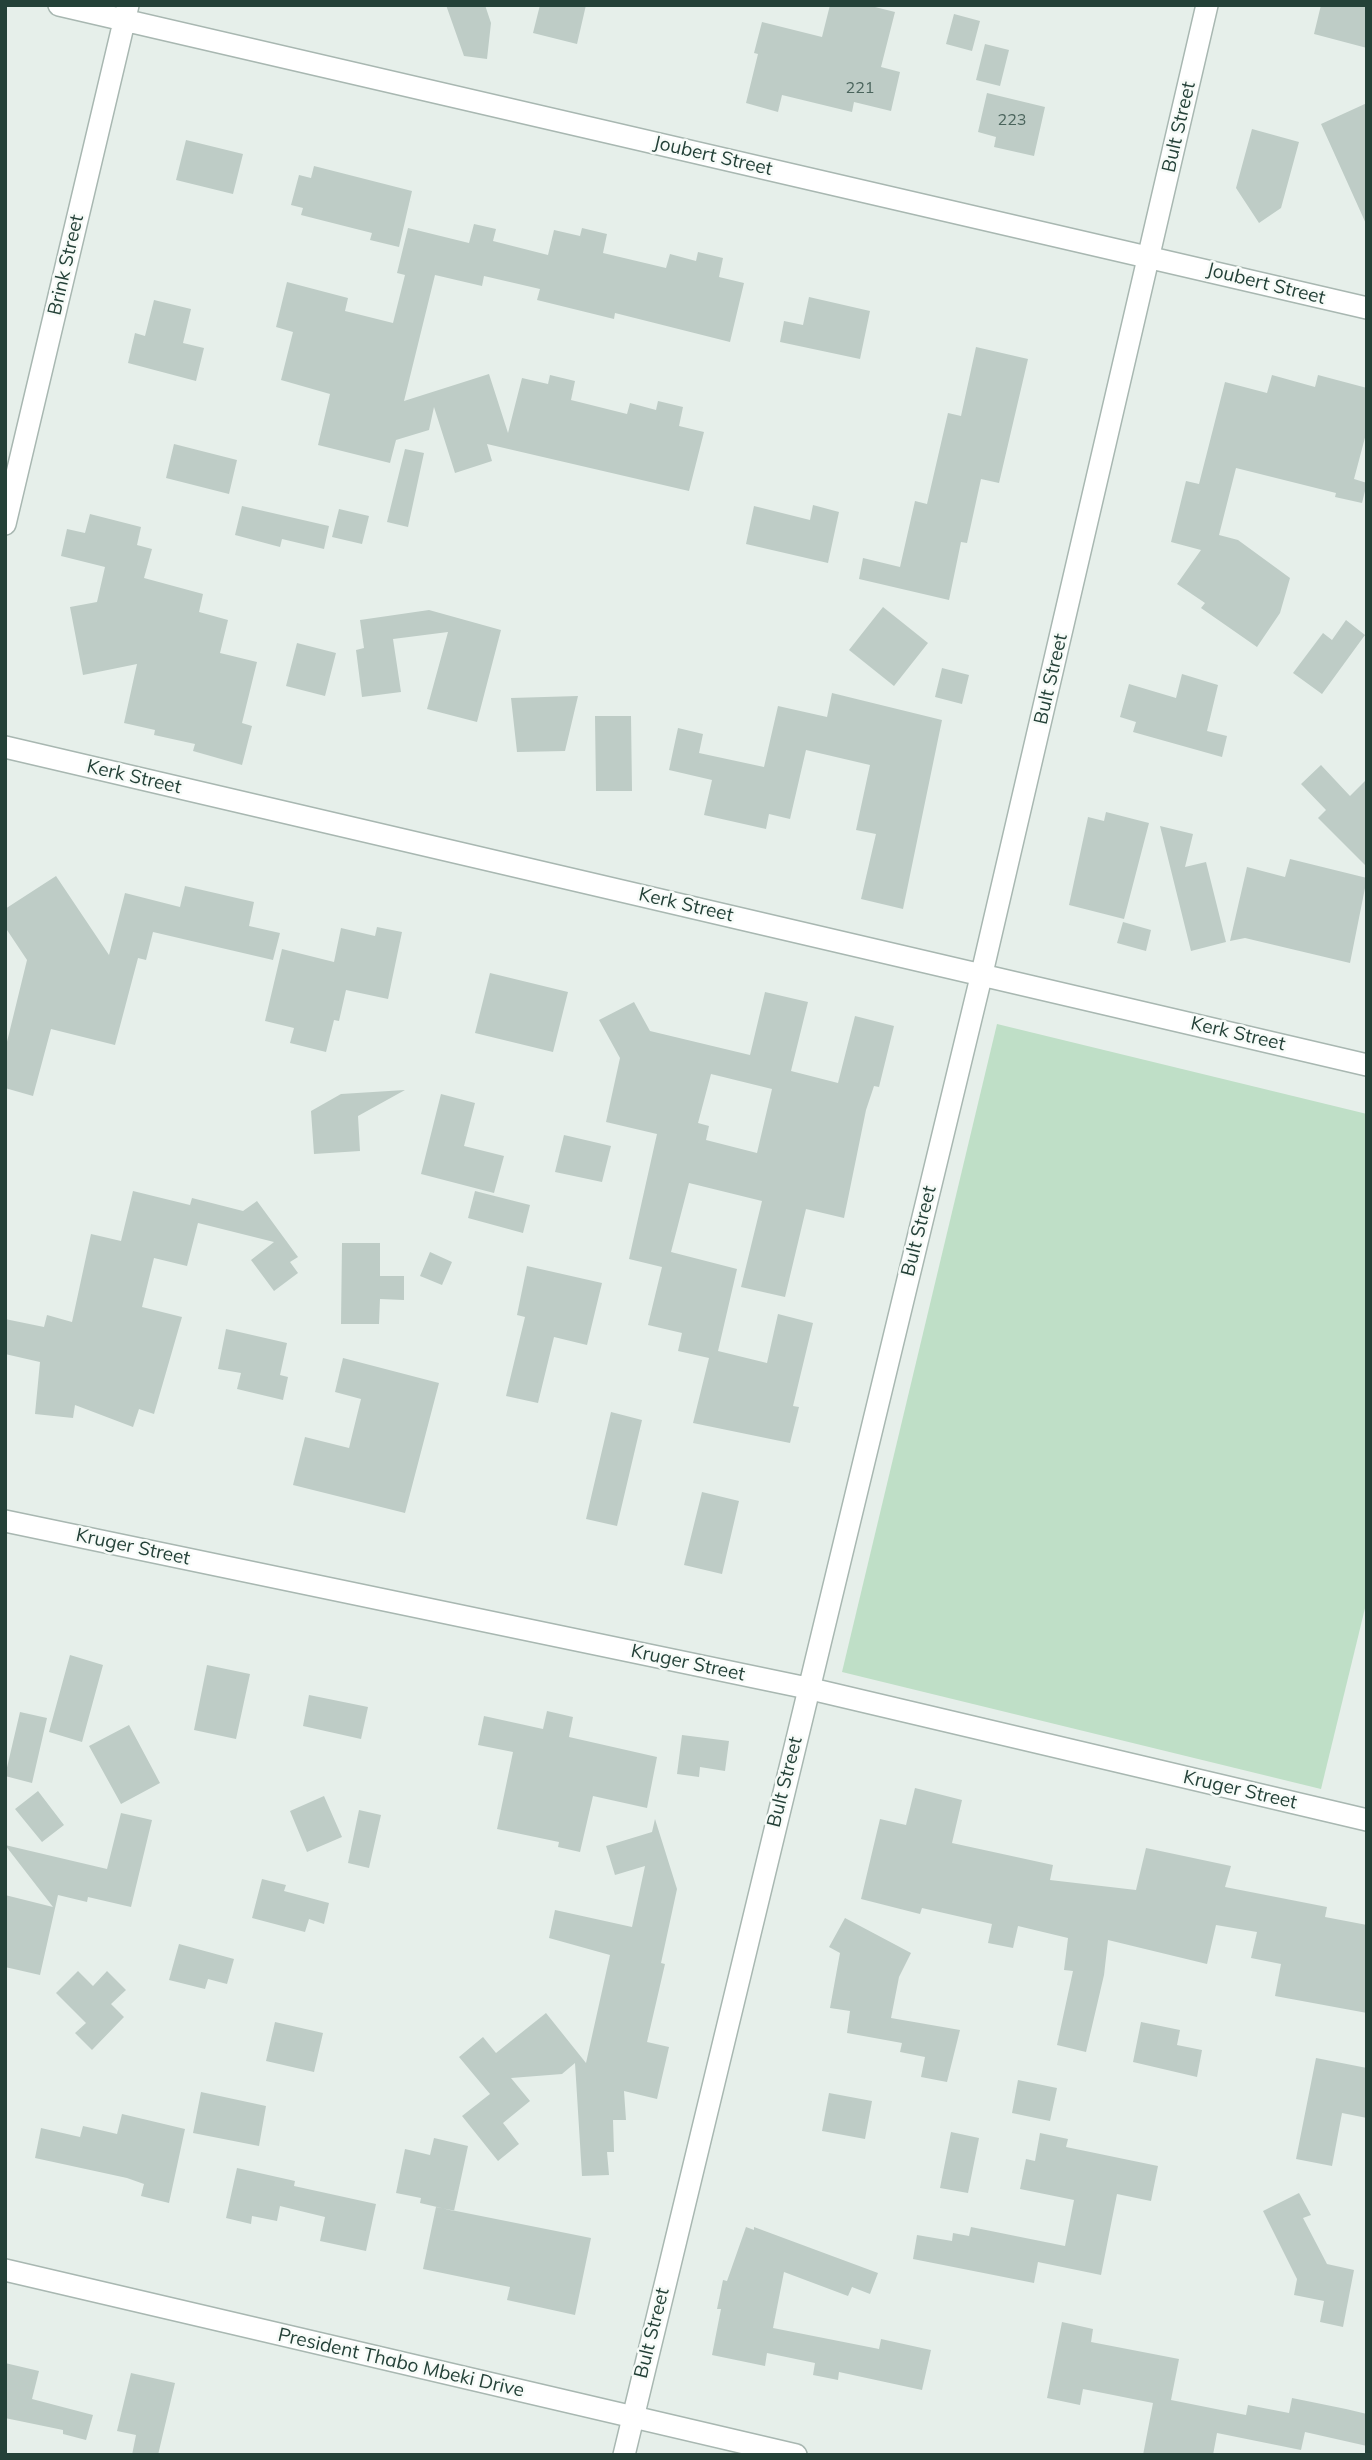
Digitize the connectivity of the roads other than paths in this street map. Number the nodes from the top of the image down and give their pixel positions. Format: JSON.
{"nodes":[{"id":1,"x":60,"y":5,"type":"edge"},
{"id":2,"x":1208,"y":5,"type":"edge"},
{"id":3,"x":126,"y":13,"type":"edge"},
{"id":4,"x":1150,"y":256,"type":"junction"},
{"id":5,"x":1367,"y":308,"type":"edge"},
{"id":6,"x":5,"y":524,"type":"edge"},
{"id":7,"x":5,"y":747,"type":"edge"},
{"id":8,"x":982,"y":973,"type":"junction"},
{"id":9,"x":1367,"y":1065,"type":"edge"},
{"id":10,"x":5,"y":1521,"type":"edge"},
{"id":11,"x":807,"y":1688,"type":"junction"},
{"id":12,"x":1367,"y":1820,"type":"edge"},
{"id":13,"x":5,"y":2270,"type":"edge"},
{"id":14,"x":632,"y":2416,"type":"junction"},
{"id":15,"x":624,"y":2455,"type":"edge"},
{"id":16,"x":796,"y":2455,"type":"edge"}],
"edges":[{"from":1,"to":3,"type":"street","name":"Joubert Street"},
{"from":2,"to":4,"type":"street","name":"Bult Street"},
{"from":3,"to":4,"type":"street","name":"Joubert Street"},
{"from":3,"to":6,"type":"street","name":"Brink Street"},
{"from":4,"to":5,"type":"street","name":"Joubert Street"},
{"from":4,"to":8,"type":"street","name":"Bult Street"},
{"from":7,"to":8,"type":"street","name":"Kerk Street"},
{"from":8,"to":9,"type":"street","name":"Kerk Street"},
{"from":8,"to":11,"type":"street","name":"Bult Street"},
{"from":10,"to":11,"type":"street","name":"Kruger Street"},
{"from":11,"to":12,"type":"street","name":"Kruger Street"},
{"from":11,"to":14,"type":"street","name":"Bult Street"},
{"from":13,"to":14,"type":"street","name":"President Thabo Mbeki Drive"},
{"from":14,"to":15,"type":"street","name":"Bult Street"},
{"from":14,"to":16,"type":"street","name":"President Thabo Mbeki Drive"}]}
